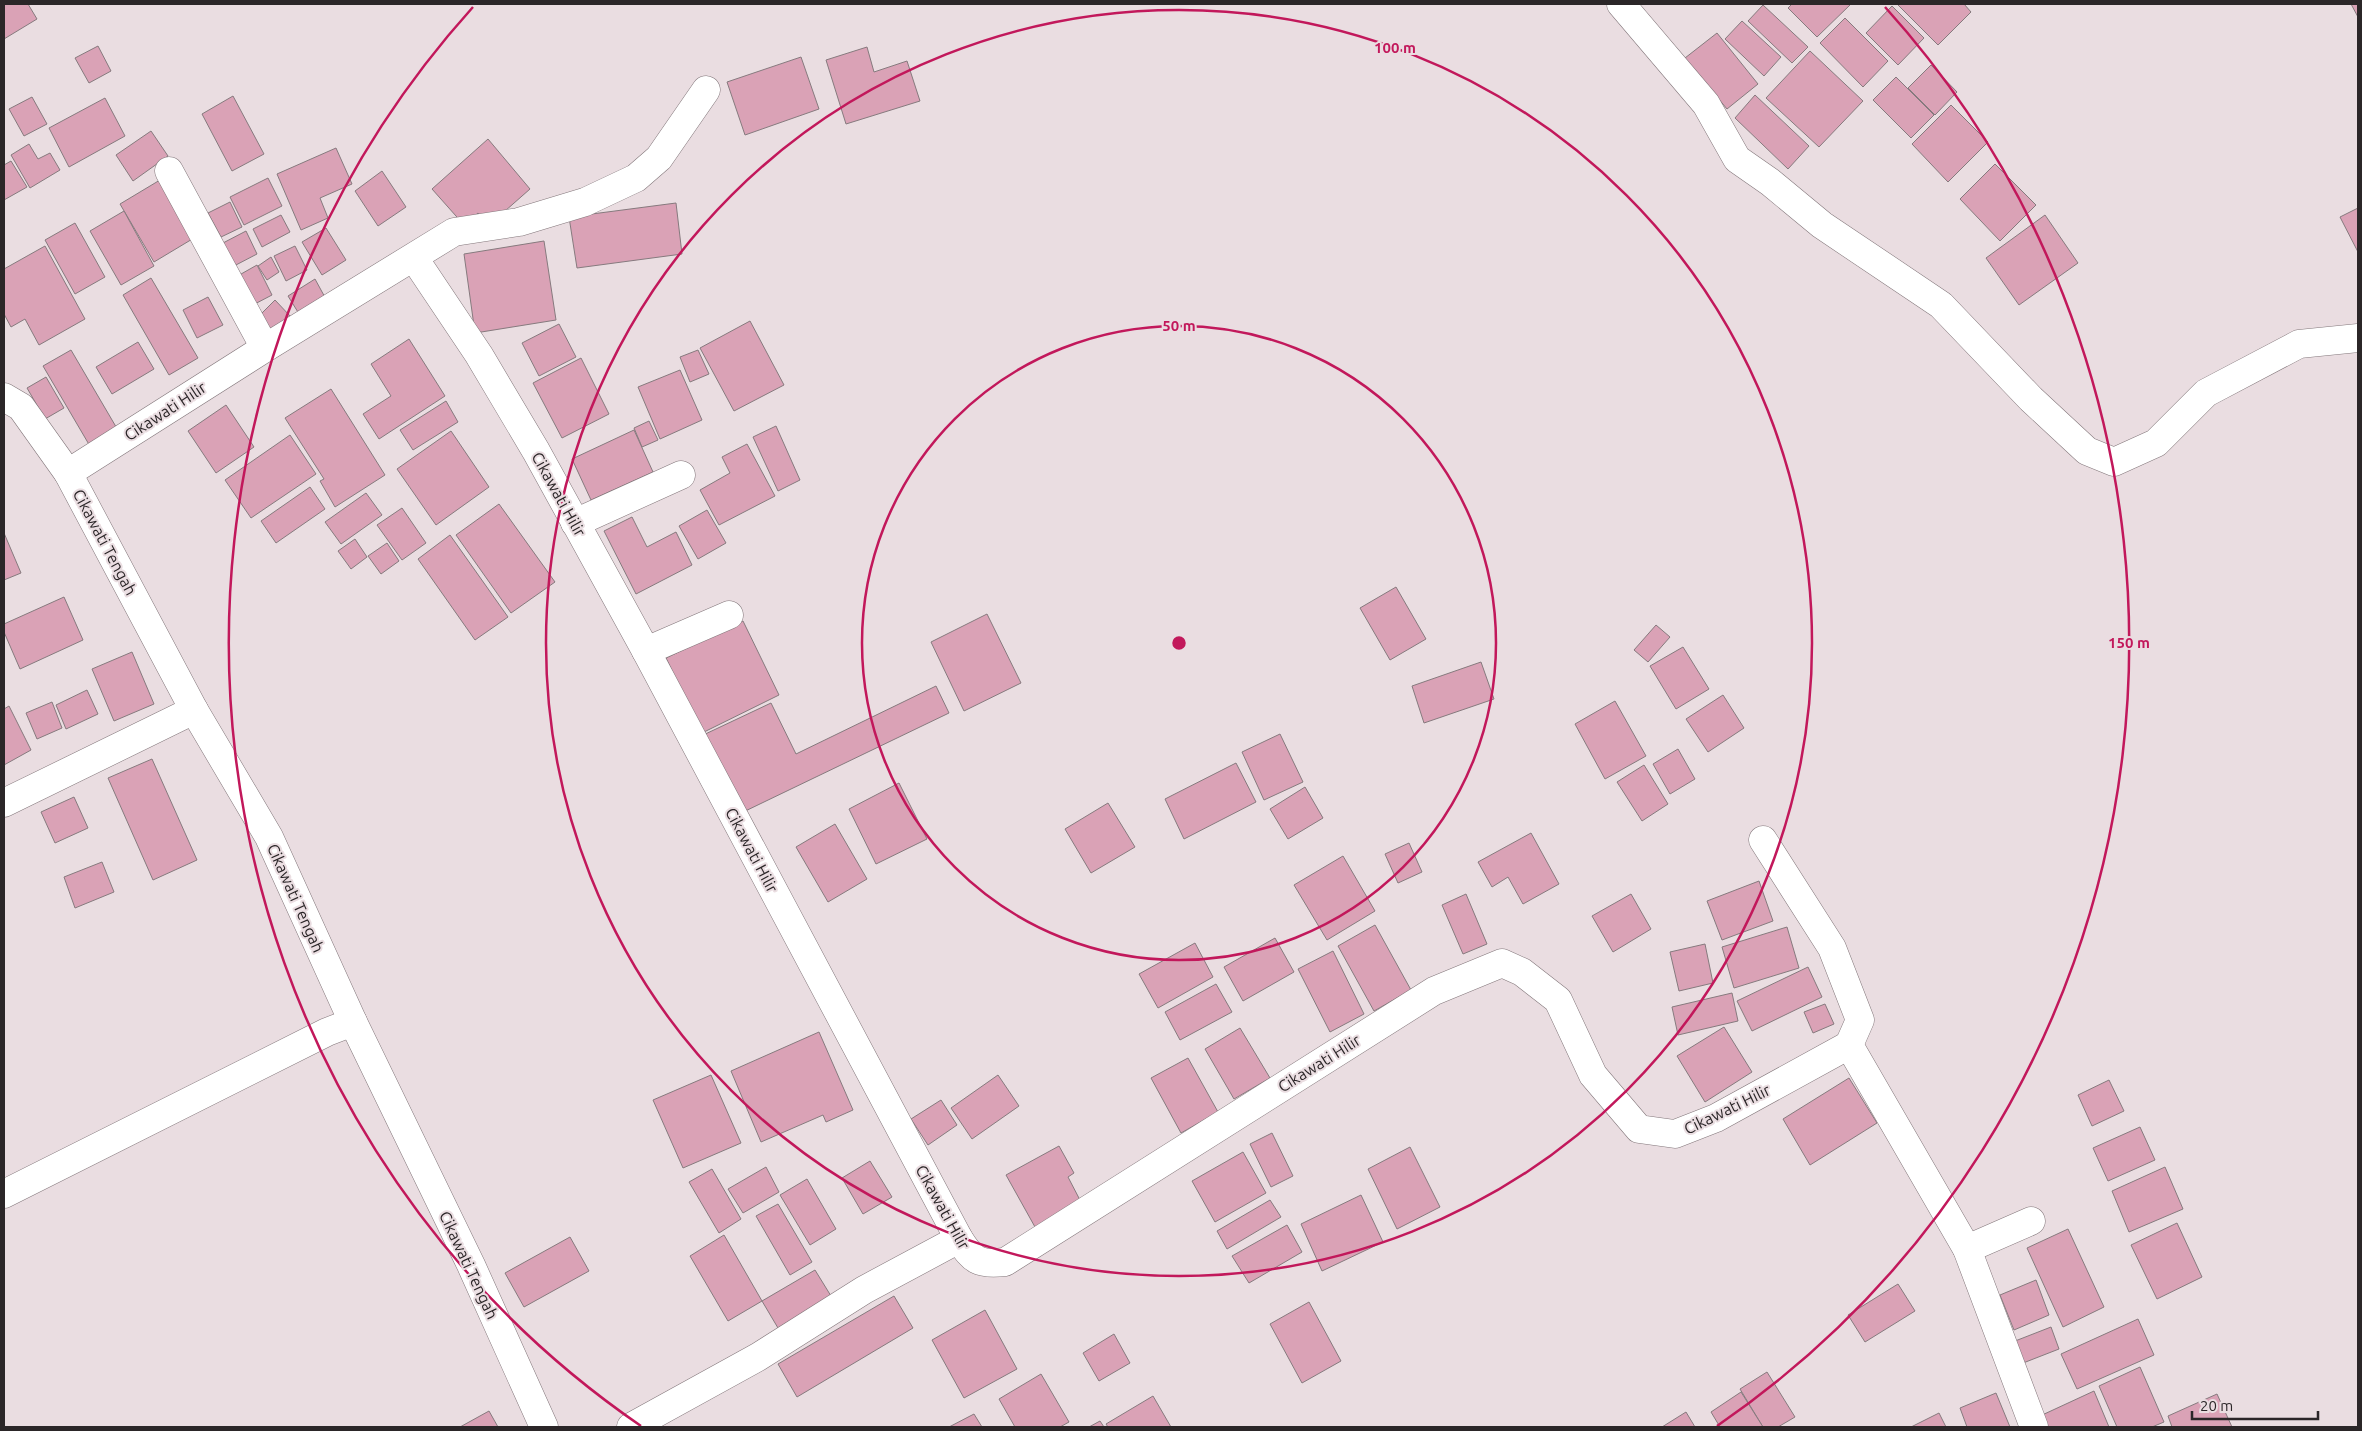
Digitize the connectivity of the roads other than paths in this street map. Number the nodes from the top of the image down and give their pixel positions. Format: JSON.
{"nodes":[{"id":1,"x":1621,"y":4,"type":"edge"},
{"id":2,"x":706,"y":90,"type":"dead end"},
{"id":3,"x":169,"y":171,"type":"dead end"},
{"id":4,"x":414,"y":258,"type":"junction"},
{"id":5,"x":2358,"y":338,"type":"edge"},
{"id":6,"x":265,"y":348,"type":"junction"},
{"id":7,"x":4,"y":380,"type":"edge"},
{"id":8,"x":12,"y":402,"type":"edge"},
{"id":9,"x":68,"y":473,"type":"junction"},
{"id":10,"x":681,"y":475,"type":"dead end"},
{"id":11,"x":575,"y":523,"type":"junction"},
{"id":12,"x":729,"y":614,"type":"dead end"},
{"id":13,"x":646,"y":651,"type":"junction"},
{"id":14,"x":194,"y":710,"type":"junction"},
{"id":15,"x":4,"y":803,"type":"edge"},
{"id":16,"x":1763,"y":840,"type":"dead end"},
{"id":17,"x":353,"y":1022,"type":"junction"},
{"id":18,"x":1849,"y":1045,"type":"junction"},
{"id":19,"x":4,"y":1194,"type":"edge"},
{"id":20,"x":2031,"y":1221,"type":"dead end"},
{"id":21,"x":959,"y":1239,"type":"junction"},
{"id":22,"x":1968,"y":1249,"type":"junction"},
{"id":23,"x":544,"y":1427,"type":"edge"},
{"id":24,"x":631,"y":1427,"type":"edge"},
{"id":25,"x":2034,"y":1427,"type":"edge"}],
"edges":[{"from":1,"to":5,"type":"street"},
{"from":2,"to":4,"type":"street"},
{"from":3,"to":6,"type":"street"},
{"from":4,"to":6,"type":"street","name":"Cikawati Hilir"},
{"from":4,"to":11,"type":"street","name":"Cikawati Hilir"},
{"from":6,"to":9,"type":"street","name":"Cikawati Hilir"},
{"from":7,"to":8,"type":"street","name":"Cikawati Tengah"},
{"from":8,"to":9,"type":"street","name":"Cikawati Tengah"},
{"from":9,"to":14,"type":"street","name":"Cikawati Tengah"},
{"from":10,"to":11,"type":"street"},
{"from":11,"to":13,"type":"street","name":"Cikawati Hilir"},
{"from":12,"to":13,"type":"street"},
{"from":13,"to":21,"type":"street","name":"Cikawati Hilir"},
{"from":14,"to":15,"type":"street"},
{"from":14,"to":17,"type":"street","name":"Cikawati Tengah"},
{"from":16,"to":18,"type":"street"},
{"from":17,"to":19,"type":"street"},
{"from":17,"to":23,"type":"street","name":"Cikawati Tengah"},
{"from":18,"to":21,"type":"street","name":"Cikawati Hilir"},
{"from":18,"to":22,"type":"street"},
{"from":20,"to":22,"type":"street"},
{"from":21,"to":24,"type":"street"},
{"from":22,"to":25,"type":"street"}]}
